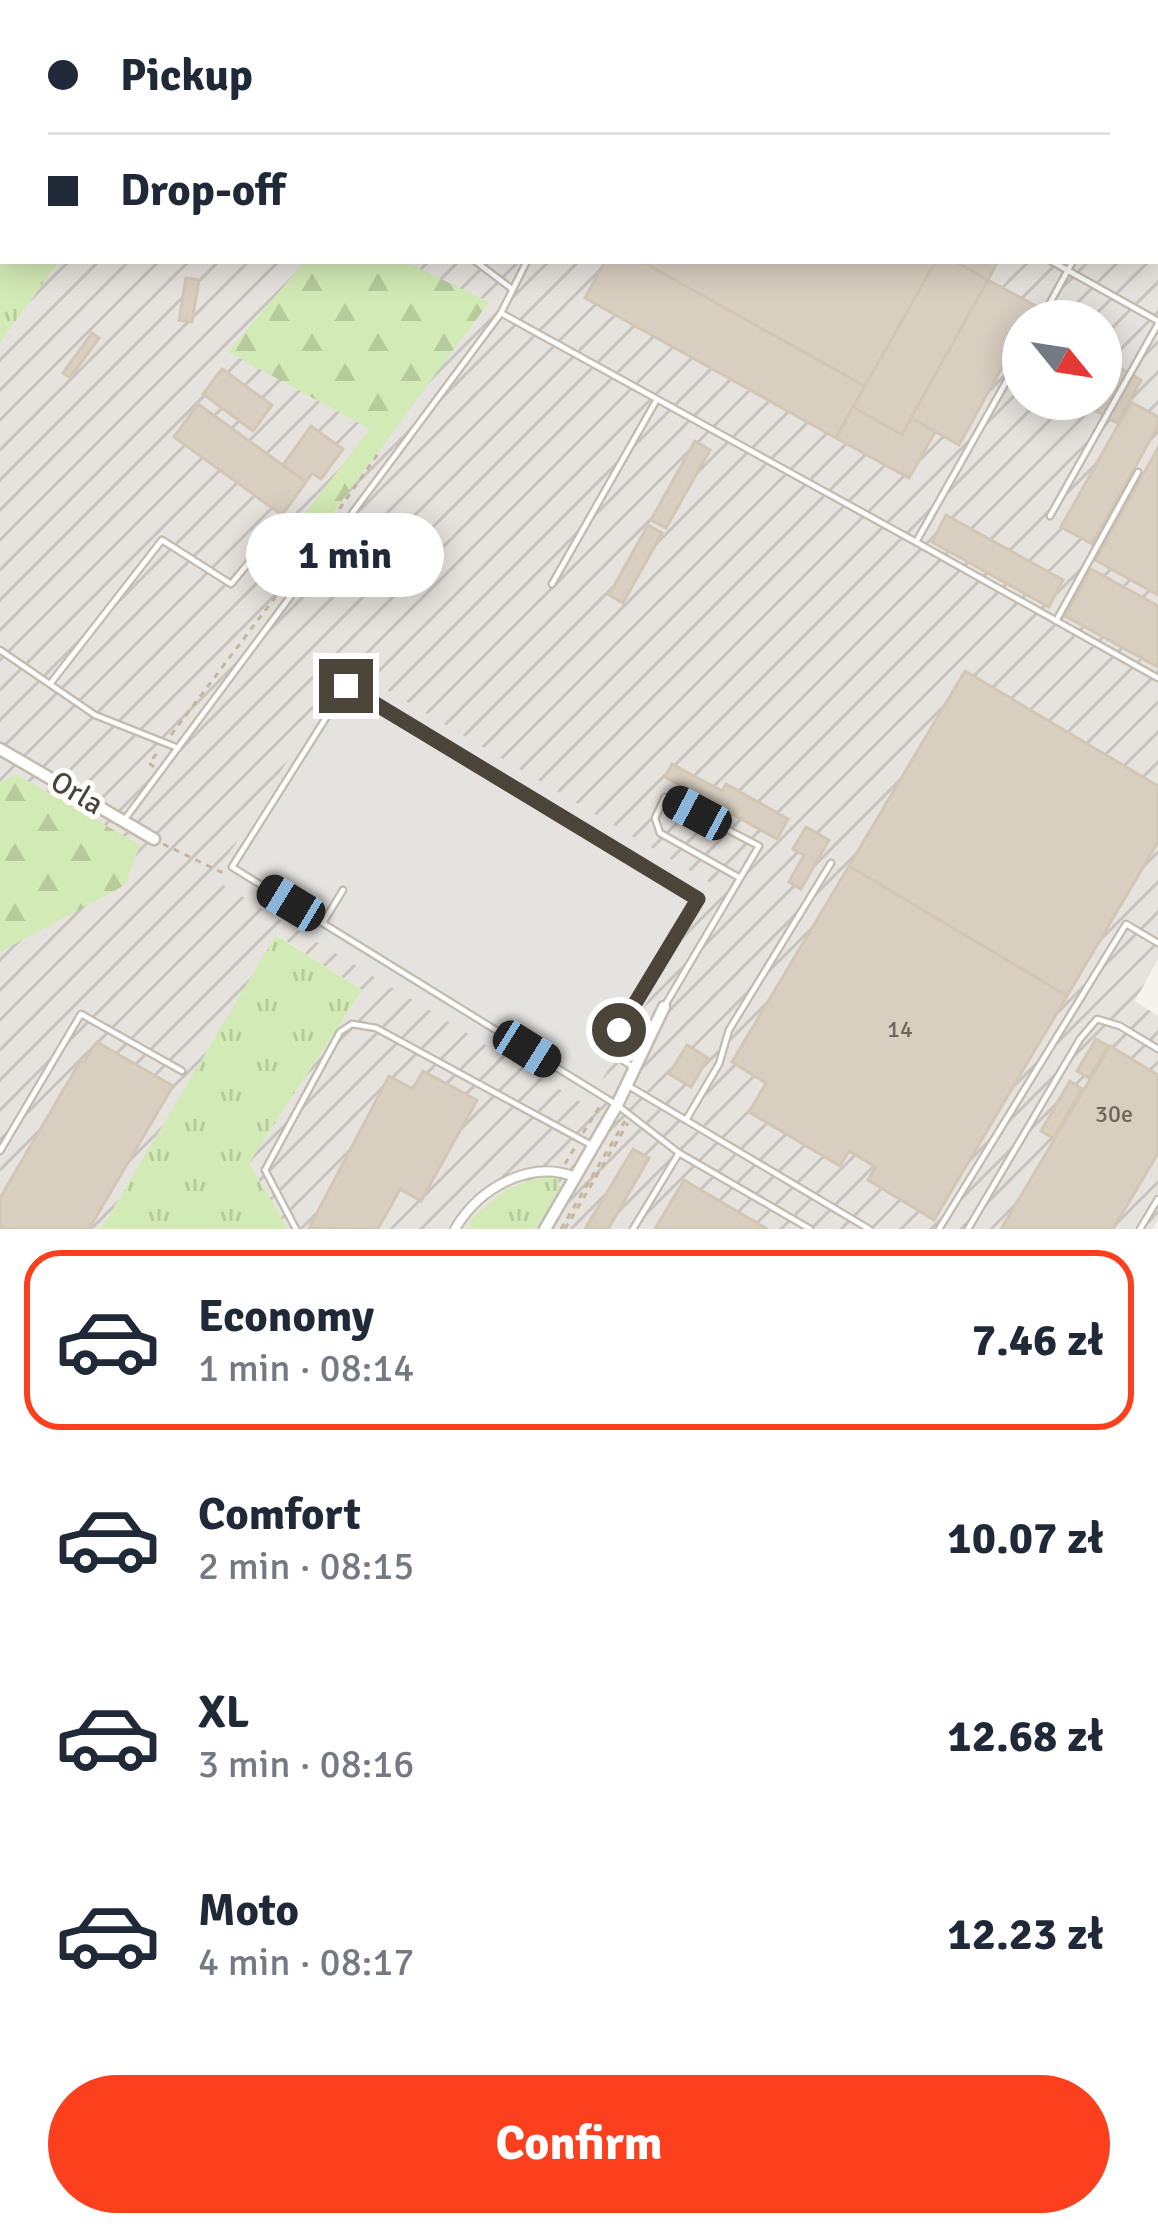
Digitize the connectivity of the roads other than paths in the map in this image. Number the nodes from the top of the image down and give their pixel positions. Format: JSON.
{"nodes":[{"id":1,"x":479,"y":264,"type":"edge"},
{"id":2,"x":525,"y":264,"type":"edge"},
{"id":3,"x":1056,"y":264,"type":"edge"},
{"id":4,"x":1072,"y":264,"type":"edge"},
{"id":5,"x":1068,"y":271,"type":"junction"},
{"id":6,"x":512,"y":289,"type":"junction"},
{"id":7,"x":1052,"y":300,"type":"edge"},
{"id":8,"x":501,"y":313,"type":"junction"},
{"id":9,"x":1158,"y":322,"type":"edge"},
{"id":10,"x":1002,"y":389,"type":"edge"},
{"id":11,"x":657,"y":400,"type":"junction"},
{"id":12,"x":1138,"y":472,"type":"dead end"},
{"id":13,"x":1050,"y":516,"type":"dead end"},
{"id":14,"x":916,"y":542,"type":"junction"},
{"id":15,"x":310,"y":574,"type":"junction"},
{"id":16,"x":552,"y":584,"type":"dead end"},
{"id":17,"x":1056,"y":621,"type":"junction"},
{"id":18,"x":0,"y":650,"type":"edge"},
{"id":19,"x":1158,"y":678,"type":"edge"},
{"id":20,"x":50,"y":684,"type":"junction"},
{"id":21,"x":178,"y":748,"type":"junction"},
{"id":22,"x":0,"y":749,"type":"edge"},
{"id":23,"x":124,"y":821,"type":"junction"},
{"id":24,"x":154,"y":839,"type":"road end"},
{"id":25,"x":831,"y":863,"type":"dead end"},
{"id":26,"x":740,"y":878,"type":"junction"},
{"id":27,"x":343,"y":890,"type":"dead end"},
{"id":28,"x":323,"y":922,"type":"junction"},
{"id":29,"x":1158,"y":943,"type":"edge"},
{"id":30,"x":664,"y":1007,"type":"joint"},
{"id":31,"x":1158,"y":1049,"type":"edge"},
{"id":32,"x":633,"y":1067,"type":"junction"},
{"id":33,"x":182,"y":1071,"type":"dead end"},
{"id":34,"x":627,"y":1084,"type":"junction"},
{"id":35,"x":616,"y":1105,"type":"junction"},
{"id":36,"x":686,"y":1120,"type":"junction"},
{"id":37,"x":593,"y":1146,"type":"junction"},
{"id":38,"x":0,"y":1151,"type":"edge"},
{"id":39,"x":679,"y":1153,"type":"junction"},
{"id":40,"x":575,"y":1177,"type":"junction"},
{"id":41,"x":1158,"y":1199,"type":"edge"},
{"id":42,"x":296,"y":1229,"type":"edge"},
{"id":43,"x":455,"y":1229,"type":"edge"},
{"id":44,"x":544,"y":1229,"type":"edge"},
{"id":45,"x":633,"y":1229,"type":"edge"},
{"id":46,"x":810,"y":1229,"type":"edge"},
{"id":47,"x":869,"y":1229,"type":"edge"},
{"id":48,"x":939,"y":1229,"type":"edge"},
{"id":49,"x":968,"y":1229,"type":"edge"},
{"id":50,"x":1140,"y":1229,"type":"edge"}],
"edges":[{"from":1,"to":6,"type":"lane"},
{"from":2,"to":6,"type":"lane"},
{"from":3,"to":5,"type":"lane"},
{"from":4,"to":5,"type":"lane"},
{"from":5,"to":7,"type":"lane"},
{"from":5,"to":9,"type":"lane"},
{"from":6,"to":8,"type":"lane"},
{"from":8,"to":11,"type":"lane"},
{"from":8,"to":15,"type":"lane"},
{"from":9,"to":13,"type":"lane"},
{"from":10,"to":14,"type":"lane"},
{"from":11,"to":14,"type":"lane"},
{"from":11,"to":16,"type":"lane"},
{"from":12,"to":17,"type":"lane"},
{"from":14,"to":17,"type":"lane"},
{"from":15,"to":20,"type":"lane"},
{"from":15,"to":21,"type":"lane"},
{"from":17,"to":19,"type":"lane"},
{"from":18,"to":20,"type":"lane"},
{"from":20,"to":21,"type":"lane"},
{"from":21,"to":23,"type":"lane"},
{"from":22,"to":23,"type":"street","name":"Orla"},
{"from":23,"to":24,"type":"street","name":"Orla"},
{"from":25,"to":36,"type":"lane"},
{"from":26,"to":26,"type":"lane"},
{"from":26,"to":30,"type":"lane"},
{"from":27,"to":28,"type":"lane"},
{"from":28,"to":32,"type":"lane"},
{"from":28,"to":35,"type":"lane"},
{"from":29,"to":48,"type":"lane"},
{"from":30,"to":32,"type":"street"},
{"from":31,"to":49,"type":"lane"},
{"from":32,"to":34,"type":"street"},
{"from":33,"to":38,"type":"lane"},
{"from":34,"to":35,"type":"street"},
{"from":34,"to":36,"type":"lane"},
{"from":35,"to":37,"type":"street"},
{"from":35,"to":39,"type":"lane"},
{"from":36,"to":47,"type":"lane"},
{"from":37,"to":40,"type":"street"},
{"from":37,"to":42,"type":"lane"},
{"from":39,"to":45,"type":"lane"},
{"from":39,"to":46,"type":"lane"},
{"from":40,"to":43,"type":"street"},
{"from":40,"to":44,"type":"street"},
{"from":41,"to":50,"type":"lane"}]}
